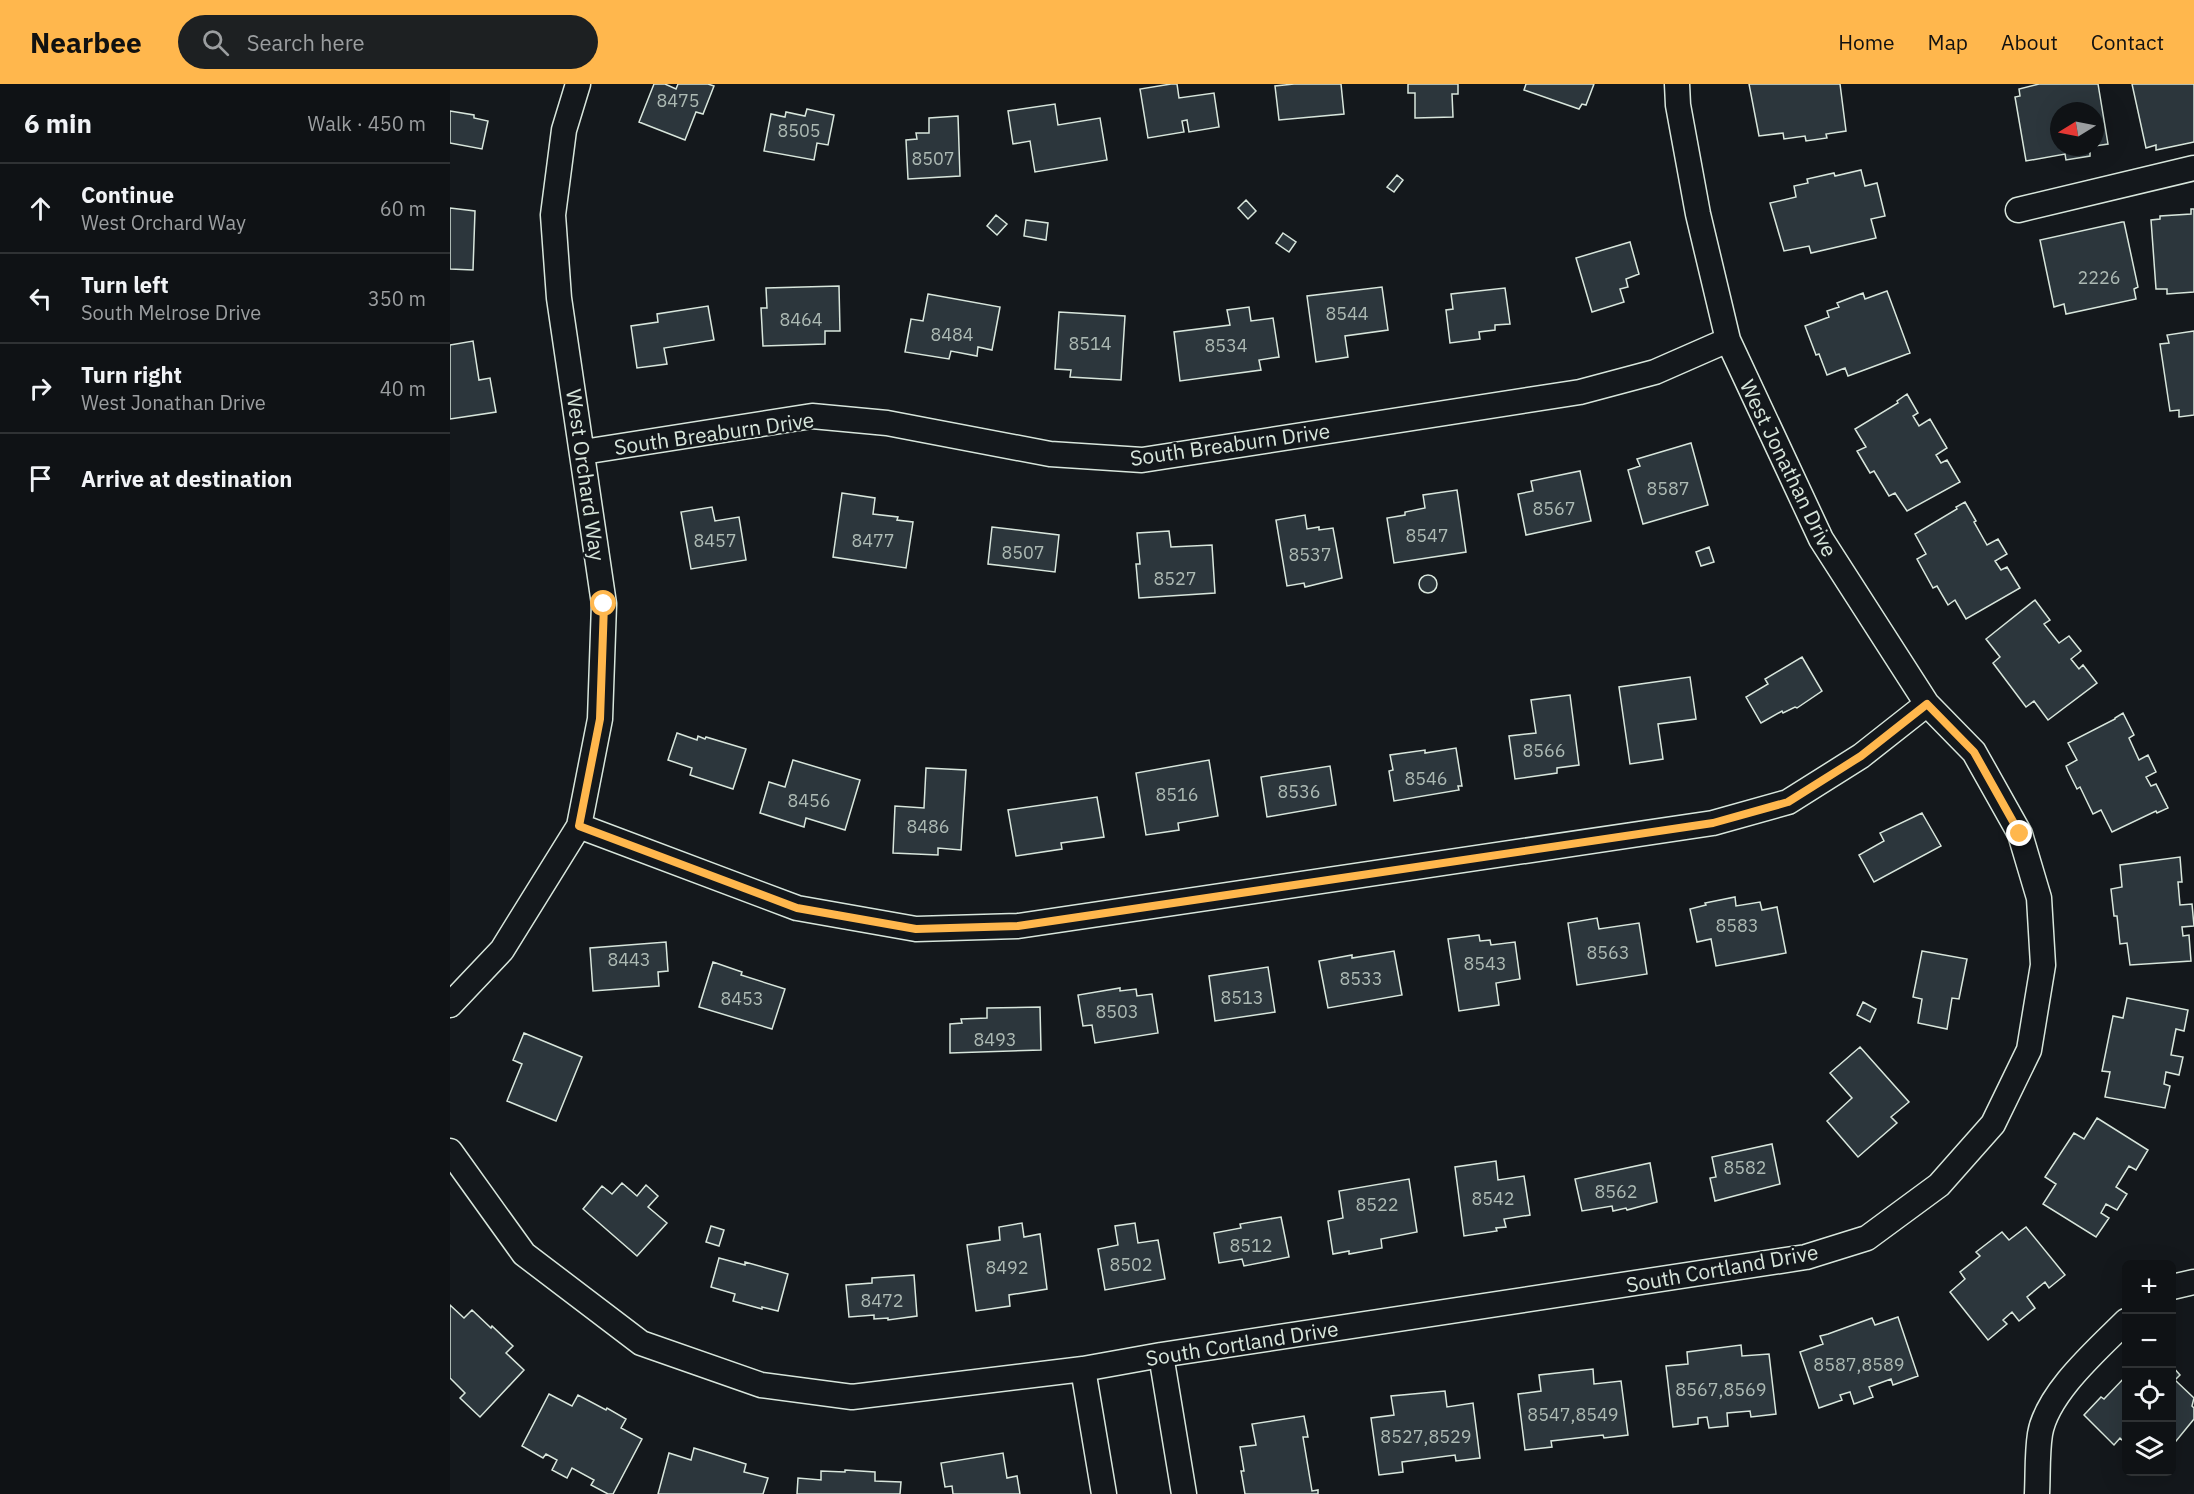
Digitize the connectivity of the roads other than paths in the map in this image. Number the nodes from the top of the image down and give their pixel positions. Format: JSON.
{"nodes":[{"id":1,"x":578,"y":84,"type":"edge"},
{"id":2,"x":1677,"y":84,"type":"edge"},
{"id":3,"x":2194,"y":168,"type":"edge"},
{"id":4,"x":2018,"y":210,"type":"dead end"},
{"id":5,"x":1728,"y":340,"type":"junction"},
{"id":6,"x":583,"y":452,"type":"junction"},
{"id":7,"x":1927,"y":704,"type":"junction"},
{"id":8,"x":579,"y":826,"type":"junction"},
{"id":9,"x":450,"y":1005,"type":"edge"},
{"id":10,"x":2029,"y":1050,"type":"joint"},
{"id":11,"x":450,"y":1150,"type":"edge"},
{"id":12,"x":2194,"y":1282,"type":"edge"},
{"id":13,"x":2176,"y":1286,"type":"edge"},
{"id":14,"x":2122,"y":1326,"type":"edge"},
{"id":15,"x":1161,"y":1355,"type":"junction"},
{"id":16,"x":1083,"y":1369,"type":"junction"},
{"id":17,"x":1104,"y":1494,"type":"edge"},
{"id":18,"x":1184,"y":1494,"type":"edge"},
{"id":19,"x":2037,"y":1494,"type":"edge"}],
"edges":[{"from":1,"to":6,"type":"street","name":"West Orchard Way"},
{"from":2,"to":5,"type":"street","name":"West Jonathan Drive"},
{"from":3,"to":4,"type":"street"},
{"from":5,"to":6,"type":"street","name":"South Breaburn Drive"},
{"from":5,"to":7,"type":"street","name":"West Jonathan Drive"},
{"from":6,"to":8,"type":"street","name":"West Orchard Way"},
{"from":7,"to":8,"type":"street"},
{"from":7,"to":10,"type":"street","name":"West Jonathan Drive"},
{"from":8,"to":9,"type":"street","name":"West Orchard Way"},
{"from":10,"to":15,"type":"street","name":"South Cortland Drive"},
{"from":11,"to":16,"type":"street","name":"South Cortland Drive"},
{"from":12,"to":13,"type":"street"},
{"from":14,"to":19,"type":"street"},
{"from":15,"to":16,"type":"street","name":"South Cortland Drive"},
{"from":15,"to":18,"type":"street"},
{"from":16,"to":17,"type":"street"}]}
